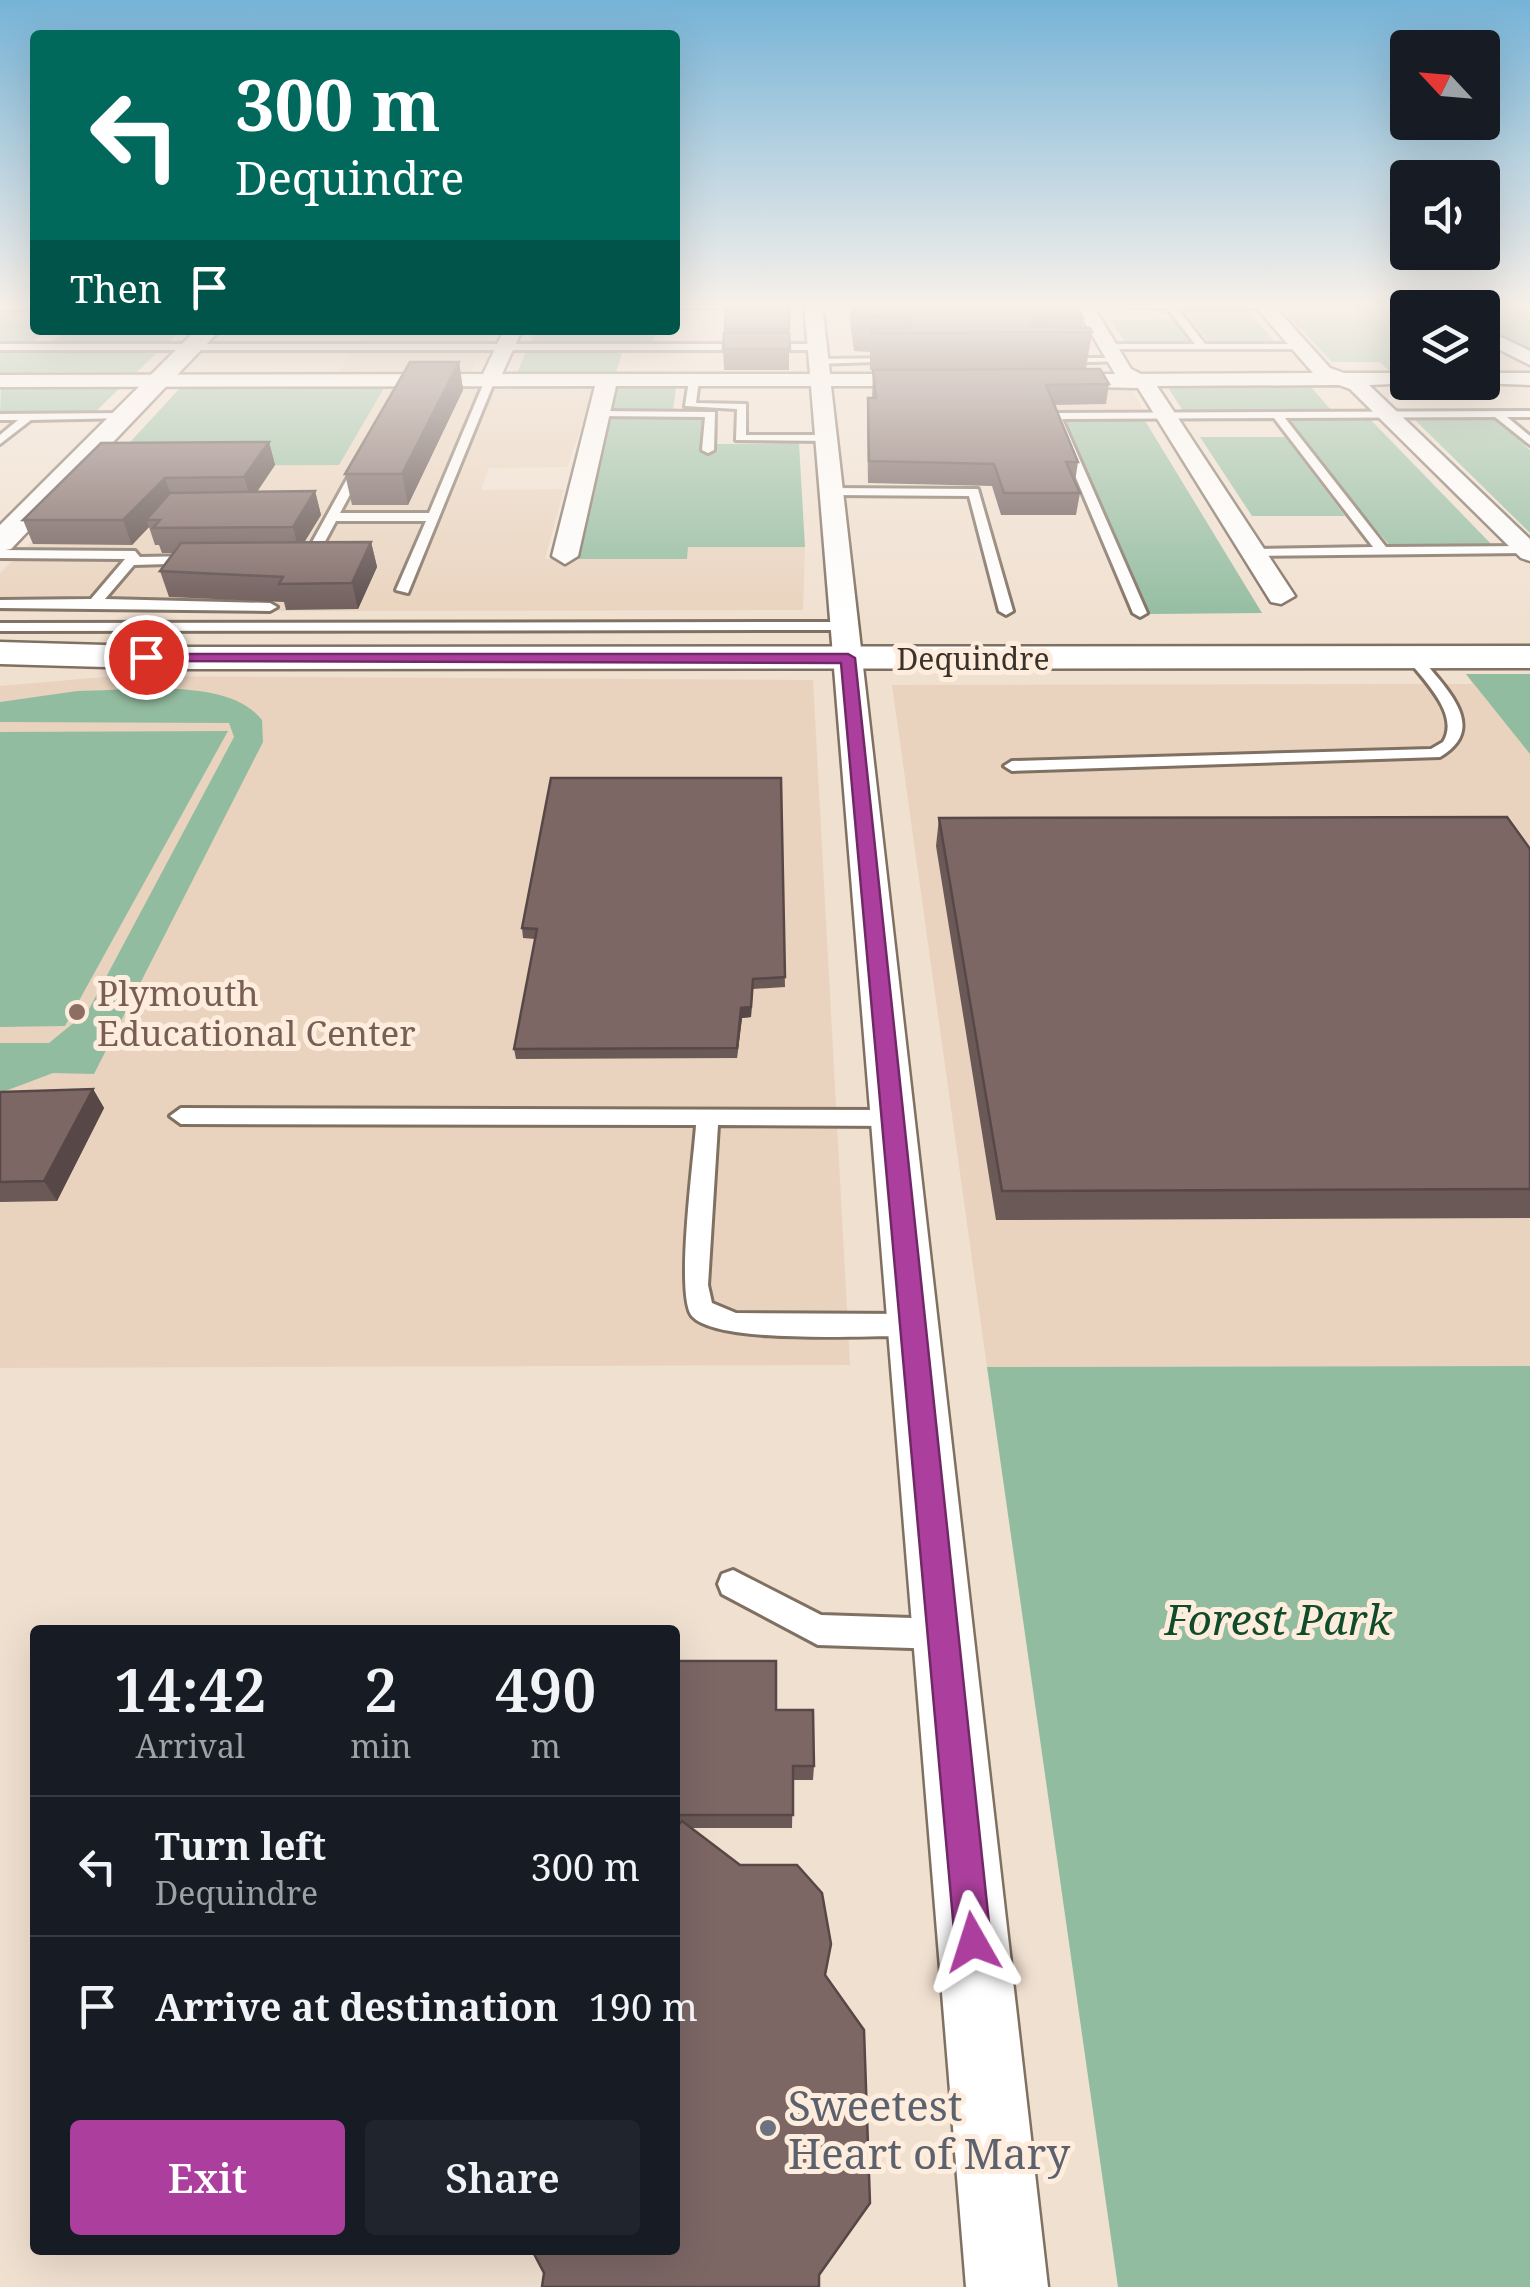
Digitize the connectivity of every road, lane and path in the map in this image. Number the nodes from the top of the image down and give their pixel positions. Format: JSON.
{"nodes":[{"id":1,"x":129,"y":411,"type":"edge"},
{"id":2,"x":477,"y":411,"type":"edge"},
{"id":3,"x":600,"y":411,"type":"edge"},
{"id":4,"x":742,"y":411,"type":"edge"},
{"id":5,"x":823,"y":411,"type":"edge"},
{"id":6,"x":1162,"y":411,"type":"edge"},
{"id":7,"x":1385,"y":411,"type":"edge"},
{"id":8,"x":599,"y":414,"type":"junction"},
{"id":9,"x":1276,"y":414,"type":"junction"},
{"id":10,"x":1388,"y":414,"type":"junction"},
{"id":11,"x":1497,"y":414,"type":"junction"},
{"id":12,"x":1530,"y":414,"type":"edge"},
{"id":13,"x":1165,"y":415,"type":"junction"},
{"id":14,"x":124,"y":416,"type":"junction"},
{"id":15,"x":0,"y":417,"type":"edge"},
{"id":16,"x":28,"y":417,"type":"junction"},
{"id":17,"x":826,"y":438,"type":"junction"},
{"id":18,"x":0,"y":442,"type":"edge"},
{"id":19,"x":1530,"y":442,"type":"edge"},
{"id":20,"x":368,"y":450,"type":"edge"},
{"id":21,"x":708,"y":450,"type":"dead end"},
{"id":22,"x":832,"y":492,"type":"junction"},
{"id":23,"x":319,"y":508,"type":"dead end"},
{"id":24,"x":334,"y":512,"type":"junction"},
{"id":25,"x":434,"y":517,"type":"junction"},
{"id":26,"x":147,"y":540,"type":"edge"},
{"id":27,"x":0,"y":542,"type":"edge"},
{"id":28,"x":1382,"y":551,"type":"junction"},
{"id":29,"x":1528,"y":551,"type":"edge"},
{"id":30,"x":1251,"y":553,"type":"junction"},
{"id":31,"x":0,"y":554,"type":"edge"},
{"id":32,"x":564,"y":556,"type":"dead end"},
{"id":33,"x":132,"y":558,"type":"junction"},
{"id":34,"x":210,"y":560,"type":"edge"},
{"id":35,"x":289,"y":560,"type":"edge"},
{"id":36,"x":403,"y":590,"type":"dead end"},
{"id":37,"x":1281,"y":596,"type":"dead end"},
{"id":38,"x":0,"y":604,"type":"edge"},
{"id":39,"x":95,"y":604,"type":"junction"},
{"id":40,"x":270,"y":607,"type":"edge"},
{"id":41,"x":1006,"y":611,"type":"dead end"},
{"id":42,"x":1140,"y":613,"type":"dead end"},
{"id":43,"x":0,"y":627,"type":"edge"},
{"id":44,"x":846,"y":642,"type":"junction"},
{"id":45,"x":0,"y":653,"type":"edge"},
{"id":46,"x":1530,"y":657,"type":"edge"},
{"id":47,"x":176,"y":658,"type":"junction"},
{"id":48,"x":1413,"y":658,"type":"junction"},
{"id":49,"x":0,"y":676,"type":"edge"},
{"id":50,"x":1012,"y":766,"type":"dead end"},
{"id":51,"x":180,"y":1116,"type":"dead end"},
{"id":52,"x":708,"y":1116,"type":"junction"},
{"id":53,"x":892,"y":1118,"type":"junction"},
{"id":54,"x":911,"y":1325,"type":"junction"},
{"id":55,"x":733,"y":1584,"type":"dead end"},
{"id":56,"x":942,"y":1634,"type":"junction"},
{"id":57,"x":1008,"y":2287,"type":"edge"}],
"edges":[{"from":1,"to":14,"type":"street"},
{"from":2,"to":25,"type":"lane"},
{"from":3,"to":8,"type":"street"},
{"from":4,"to":17,"type":"lane"},
{"from":5,"to":17,"type":"street"},
{"from":6,"to":13,"type":"street"},
{"from":7,"to":10,"type":"street"},
{"from":8,"to":21,"type":"lane"},
{"from":8,"to":32,"type":"street"},
{"from":9,"to":10,"type":"lane"},
{"from":9,"to":13,"type":"lane"},
{"from":9,"to":28,"type":"lane"},
{"from":10,"to":11,"type":"lane"},
{"from":10,"to":29,"type":"street"},
{"from":11,"to":12,"type":"lane"},
{"from":11,"to":19,"type":"lane"},
{"from":13,"to":30,"type":"street"},
{"from":13,"to":42,"type":"lane"},
{"from":14,"to":16,"type":"lane"},
{"from":14,"to":27,"type":"street"},
{"from":15,"to":16,"type":"lane"},
{"from":16,"to":18,"type":"lane"},
{"from":17,"to":22,"type":"street"},
{"from":20,"to":24,"type":"lane"},
{"from":22,"to":41,"type":"lane"},
{"from":22,"to":44,"type":"street"},
{"from":23,"to":24,"type":"lane"},
{"from":24,"to":25,"type":"lane"},
{"from":24,"to":35,"type":"lane"},
{"from":25,"to":36,"type":"lane"},
{"from":26,"to":33,"type":"lane"},
{"from":28,"to":29,"type":"lane"},
{"from":28,"to":30,"type":"lane"},
{"from":30,"to":37,"type":"street"},
{"from":31,"to":33,"type":"lane"},
{"from":33,"to":34,"type":"lane"},
{"from":33,"to":39,"type":"lane"},
{"from":38,"to":39,"type":"lane"},
{"from":39,"to":40,"type":"lane"},
{"from":43,"to":44,"type":"lane"},
{"from":44,"to":47,"type":"street","name":"Dequindre"},
{"from":44,"to":48,"type":"street","name":"Dequindre"},
{"from":44,"to":53,"type":"street"},
{"from":45,"to":47,"type":"street","name":"Dequindre"},
{"from":46,"to":48,"type":"street","name":"Dequindre"},
{"from":47,"to":49,"type":"street","name":"Dequindre"},
{"from":48,"to":50,"type":"lane"},
{"from":51,"to":52,"type":"lane"},
{"from":52,"to":53,"type":"lane"},
{"from":52,"to":54,"type":"lane"},
{"from":53,"to":54,"type":"street"},
{"from":54,"to":56,"type":"street"},
{"from":55,"to":56,"type":"lane"},
{"from":56,"to":57,"type":"street"}]}
